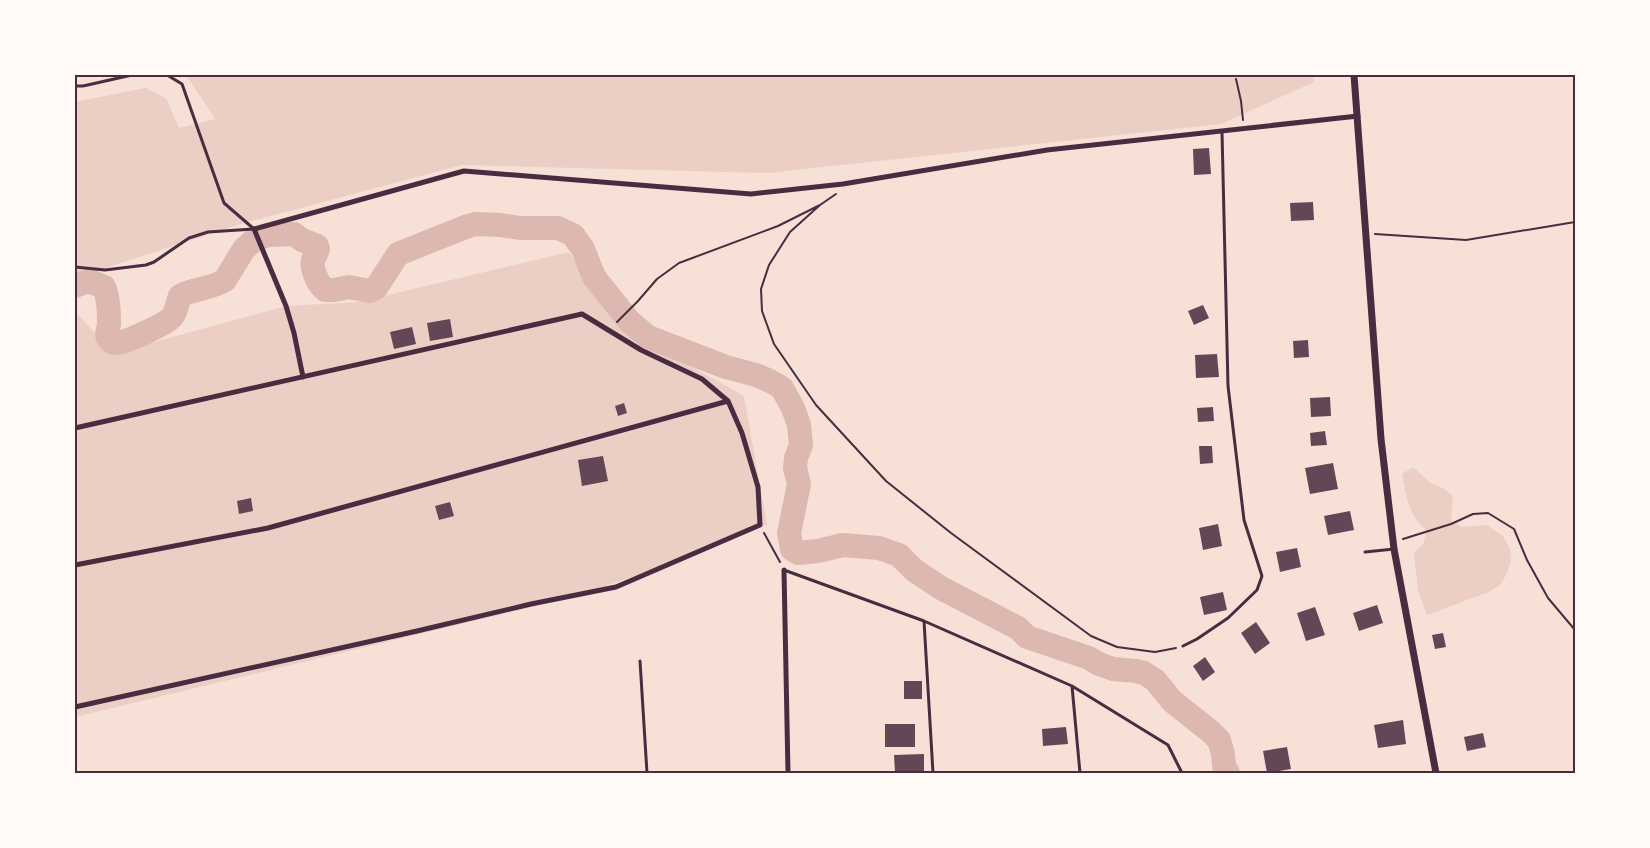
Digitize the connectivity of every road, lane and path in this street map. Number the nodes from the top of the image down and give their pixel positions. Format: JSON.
{"nodes":[{"id":1,"x":132,"y":75,"type":"edge"},
{"id":2,"x":167,"y":75,"type":"edge"},
{"id":3,"x":1354,"y":75,"type":"edge"},
{"id":4,"x":1236,"y":79,"type":"dead end"},
{"id":5,"x":75,"y":86,"type":"edge"},
{"id":6,"x":1358,"y":116,"type":"junction"},
{"id":7,"x":1244,"y":129,"type":"junction"},
{"id":8,"x":1222,"y":131,"type":"junction"},
{"id":9,"x":837,"y":194,"type":"dead end"},
{"id":10,"x":820,"y":205,"type":"junction"},
{"id":11,"x":1575,"y":222,"type":"edge"},
{"id":12,"x":254,"y":229,"type":"junction"},
{"id":13,"x":1366,"y":234,"type":"junction"},
{"id":14,"x":75,"y":267,"type":"edge"},
{"id":15,"x":617,"y":322,"type":"dead end"},
{"id":16,"x":303,"y":377,"type":"junction"},
{"id":17,"x":728,"y":401,"type":"junction"},
{"id":18,"x":75,"y":428,"type":"edge"},
{"id":19,"x":760,"y":525,"type":"junction"},
{"id":20,"x":1393,"y":547,"type":"junction"},
{"id":21,"x":1365,"y":552,"type":"dead end"},
{"id":22,"x":75,"y":566,"type":"edge"},
{"id":23,"x":784,"y":570,"type":"junction"},
{"id":24,"x":924,"y":621,"type":"junction"},
{"id":25,"x":1575,"y":630,"type":"edge"},
{"id":26,"x":1184,"y":646,"type":"joint"},
{"id":27,"x":640,"y":661,"type":"dead end"},
{"id":28,"x":1072,"y":686,"type":"junction"},
{"id":29,"x":75,"y":707,"type":"edge"},
{"id":30,"x":647,"y":773,"type":"edge"},
{"id":31,"x":788,"y":773,"type":"edge"},
{"id":32,"x":933,"y":773,"type":"edge"},
{"id":33,"x":1080,"y":773,"type":"edge"},
{"id":34,"x":1182,"y":773,"type":"edge"},
{"id":35,"x":1436,"y":773,"type":"edge"}],
"edges":[{"from":1,"to":5,"type":"lane"},
{"from":2,"to":12,"type":"lane"},
{"from":3,"to":6,"type":"street"},
{"from":4,"to":7,"type":"path"},
{"from":6,"to":7,"type":"street"},
{"from":6,"to":13,"type":"street"},
{"from":7,"to":8,"type":"street"},
{"from":8,"to":12,"type":"street"},
{"from":8,"to":26,"type":"lane"},
{"from":9,"to":10,"type":"path"},
{"from":10,"to":15,"type":"path"},
{"from":10,"to":26,"type":"path"},
{"from":11,"to":13,"type":"path"},
{"from":12,"to":14,"type":"lane"},
{"from":12,"to":16,"type":"street"},
{"from":13,"to":20,"type":"street"},
{"from":16,"to":17,"type":"street"},
{"from":16,"to":18,"type":"street"},
{"from":17,"to":19,"type":"street"},
{"from":17,"to":22,"type":"street"},
{"from":19,"to":23,"type":"path"},
{"from":19,"to":29,"type":"street"},
{"from":20,"to":21,"type":"lane"},
{"from":20,"to":25,"type":"path"},
{"from":20,"to":35,"type":"street"},
{"from":23,"to":24,"type":"lane"},
{"from":23,"to":31,"type":"street"},
{"from":24,"to":28,"type":"lane"},
{"from":24,"to":32,"type":"lane"},
{"from":27,"to":30,"type":"lane"},
{"from":28,"to":33,"type":"lane"},
{"from":28,"to":34,"type":"lane"}]}
